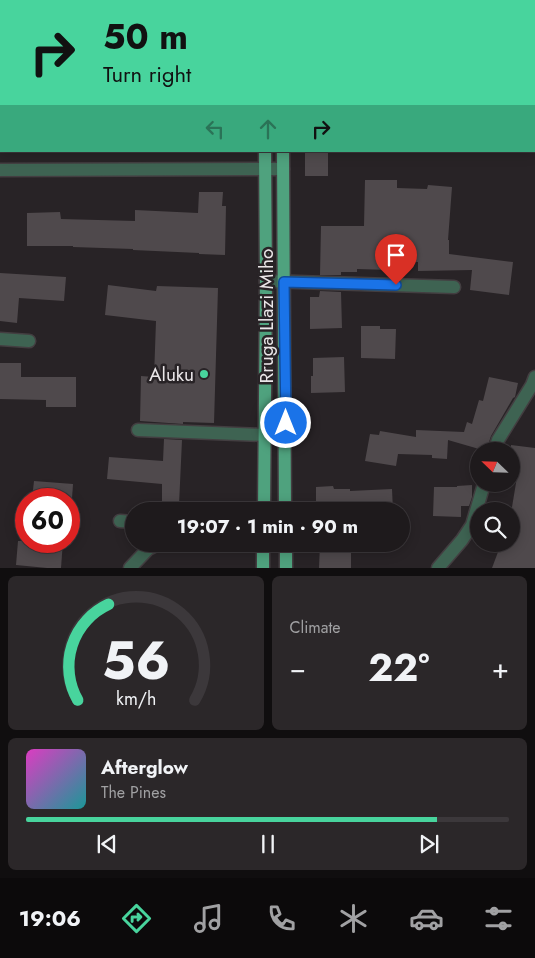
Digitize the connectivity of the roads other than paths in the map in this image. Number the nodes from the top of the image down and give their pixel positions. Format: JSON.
{"nodes":[{"id":1,"x":265,"y":152,"type":"edge"},
{"id":2,"x":283,"y":152,"type":"edge"},
{"id":3,"x":265,"y":169,"type":"junction"},
{"id":4,"x":283,"y":169,"type":"junction"},
{"id":5,"x":0,"y":170,"type":"edge"},
{"id":6,"x":266,"y":281,"type":"junction"},
{"id":7,"x":284,"y":282,"type":"junction"},
{"id":8,"x":454,"y":287,"type":"dead end"},
{"id":9,"x":0,"y":339,"type":"edge"},
{"id":10,"x":29,"y":342,"type":"dead end"},
{"id":11,"x":535,"y":377,"type":"edge"},
{"id":12,"x":138,"y":430,"type":"dead end"},
{"id":13,"x":264,"y":435,"type":"junction"},
{"id":14,"x":497,"y":442,"type":"edge"},
{"id":15,"x":482,"y":492,"type":"edge"},
{"id":16,"x":264,"y":502,"type":"edge"},
{"id":17,"x":286,"y":502,"type":"edge"},
{"id":18,"x":120,"y":521,"type":"dead end"},
{"id":19,"x":125,"y":521,"type":"edge"},
{"id":20,"x":146,"y":552,"type":"edge"},
{"id":21,"x":264,"y":552,"type":"edge"},
{"id":22,"x":286,"y":552,"type":"edge"},
{"id":23,"x":130,"y":568,"type":"edge"},
{"id":24,"x":263,"y":568,"type":"edge"},
{"id":25,"x":286,"y":568,"type":"edge"},
{"id":26,"x":438,"y":568,"type":"edge"}],
"edges":[{"from":1,"to":3,"type":"main road","name":"Rruga Llazi Miho"},
{"from":2,"to":4,"type":"main road","name":"Rruga Llazi Miho"},
{"from":3,"to":4,"type":"street"},
{"from":3,"to":5,"type":"street"},
{"from":3,"to":6,"type":"main road","name":"Rruga Llazi Miho"},
{"from":4,"to":7,"type":"main road","name":"Rruga Llazi Miho"},
{"from":6,"to":7,"type":"street"},
{"from":6,"to":13,"type":"main road","name":"Rruga Llazi Miho"},
{"from":7,"to":8,"type":"street"},
{"from":7,"to":17,"type":"main road","name":"Rruga Llazi Miho"},
{"from":9,"to":10,"type":"street"},
{"from":11,"to":14,"type":"street"},
{"from":12,"to":13,"type":"street"},
{"from":13,"to":16,"type":"main road","name":"Rruga Llazi Miho"},
{"from":15,"to":26,"type":"street"},
{"from":18,"to":19,"type":"street"},
{"from":20,"to":23,"type":"street"},
{"from":21,"to":24,"type":"main road"},
{"from":22,"to":25,"type":"main road"}]}
